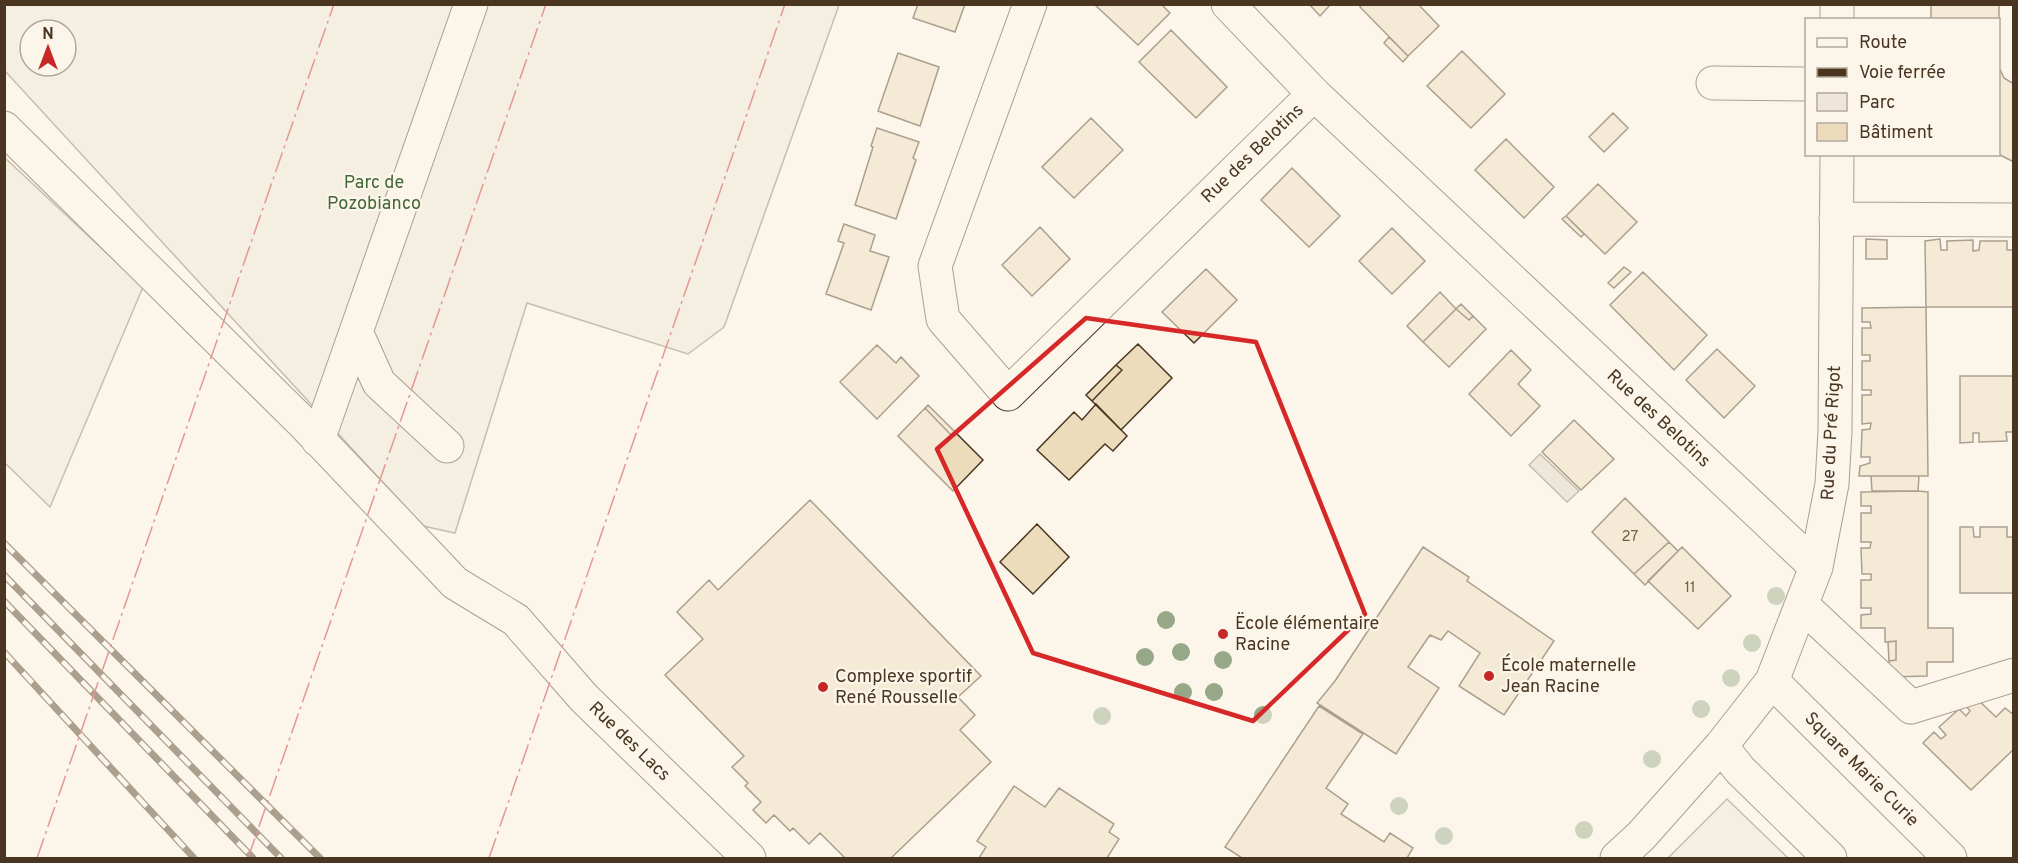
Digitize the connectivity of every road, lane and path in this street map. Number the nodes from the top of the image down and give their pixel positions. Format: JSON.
{"nodes":[{"id":1,"x":471,"y":4,"type":"edge"},
{"id":2,"x":1030,"y":4,"type":"edge"},
{"id":3,"x":1228,"y":4,"type":"edge"},
{"id":4,"x":1713,"y":83,"type":"dead end"},
{"id":5,"x":1805,"y":84,"type":"edge"},
{"id":6,"x":1314,"y":94,"type":"junction"},
{"id":7,"x":4,"y":128,"type":"edge"},
{"id":8,"x":1837,"y":156,"type":"edge"},
{"id":9,"x":1836,"y":219,"type":"junction"},
{"id":10,"x":2013,"y":220,"type":"edge"},
{"id":11,"x":357,"y":334,"type":"junction"},
{"id":12,"x":318,"y":440,"type":"junction"},
{"id":13,"x":447,"y":446,"type":"dead end"},
{"id":14,"x":1816,"y":567,"type":"junction"},
{"id":15,"x":1803,"y":606,"type":"junction"},
{"id":16,"x":2013,"y":675,"type":"edge"},
{"id":17,"x":1772,"y":681,"type":"junction"},
{"id":18,"x":1720,"y":746,"type":"junction"},
{"id":19,"x":749,"y":858,"type":"edge"},
{"id":20,"x":1617,"y":858,"type":"edge"},
{"id":21,"x":1830,"y":858,"type":"edge"},
{"id":22,"x":1950,"y":858,"type":"edge"}],
"edges":[{"from":1,"to":11,"type":"street"},
{"from":2,"to":6,"type":"street","name":"Rue des Belotins"},
{"from":3,"to":6,"type":"street"},
{"from":4,"to":5,"type":"street"},
{"from":6,"to":14,"type":"street","name":"Rue des Belotins"},
{"from":7,"to":12,"type":"street","name":"Rue des Lacs"},
{"from":8,"to":9,"type":"street","name":"Rue du Pré Rigot"},
{"from":9,"to":10,"type":"street"},
{"from":9,"to":14,"type":"street","name":"Rue du Pré Rigot"},
{"from":11,"to":12,"type":"street"},
{"from":11,"to":13,"type":"street"},
{"from":12,"to":19,"type":"street","name":"Rue des Lacs"},
{"from":14,"to":15,"type":"street","name":"Rue du Pré Rigot"},
{"from":15,"to":16,"type":"street"},
{"from":15,"to":17,"type":"street","name":"Rue du Pré Rigot"},
{"from":17,"to":18,"type":"street","name":"Rue du Pré Rigot"},
{"from":17,"to":22,"type":"street","name":"Square Marie Curie"},
{"from":18,"to":20,"type":"street","name":"Rue du Pré Rigot"},
{"from":18,"to":21,"type":"street"}]}
